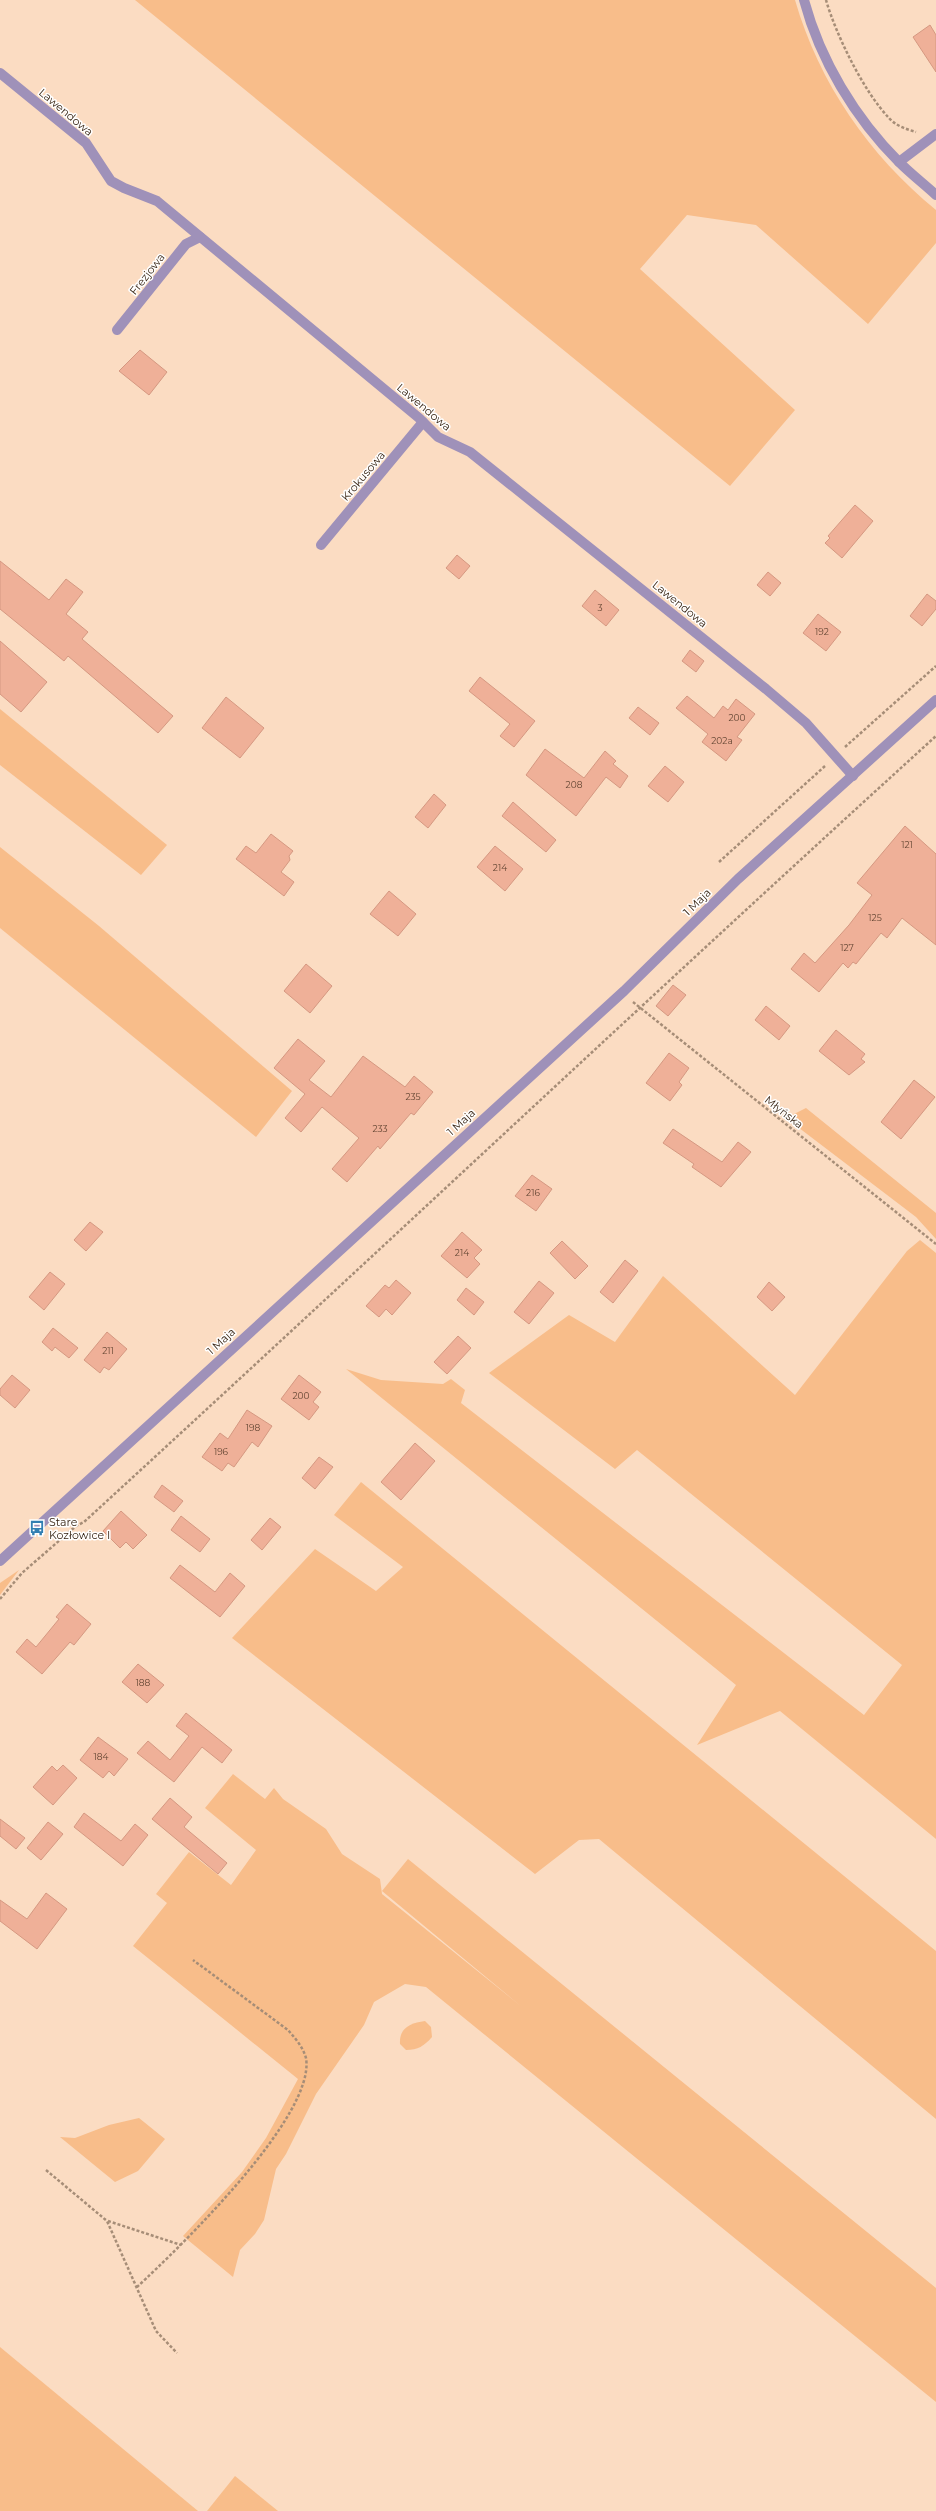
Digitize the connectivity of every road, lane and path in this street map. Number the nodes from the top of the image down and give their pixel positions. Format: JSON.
{"nodes":[{"id":1,"x":804,"y":0,"type":"edge"},
{"id":2,"x":826,"y":0,"type":"edge"},
{"id":3,"x":0,"y":73,"type":"edge"},
{"id":4,"x":936,"y":134,"type":"edge"},
{"id":5,"x":921,"y":135,"type":"dead end"},
{"id":6,"x":899,"y":162,"type":"junction"},
{"id":7,"x":936,"y":194,"type":"edge"},
{"id":8,"x":200,"y":237,"type":"junction"},
{"id":9,"x":117,"y":330,"type":"dead end"},
{"id":10,"x":423,"y":422,"type":"junction"},
{"id":11,"x":321,"y":545,"type":"dead end"},
{"id":12,"x":936,"y":700,"type":"edge"},
{"id":13,"x":936,"y":736,"type":"edge"},
{"id":14,"x":853,"y":776,"type":"junction"},
{"id":15,"x":624,"y":991,"type":"junction"},
{"id":16,"x":640,"y":1009,"type":"junction"},
{"id":17,"x":936,"y":1244,"type":"edge"},
{"id":18,"x":0,"y":1561,"type":"edge"},
{"id":19,"x":0,"y":1599,"type":"edge"},
{"id":20,"x":193,"y":1960,"type":"dead end"},
{"id":21,"x":46,"y":2170,"type":"dead end"},
{"id":22,"x":107,"y":2221,"type":"junction"},
{"id":23,"x":181,"y":2245,"type":"junction"},
{"id":24,"x":136,"y":2287,"type":"junction"},
{"id":25,"x":177,"y":2353,"type":"dead end"}],
"edges":[{"from":1,"to":6,"type":"street"},
{"from":2,"to":5,"type":"path"},
{"from":3,"to":8,"type":"street","name":"Lawendowa"},
{"from":4,"to":6,"type":"street"},
{"from":6,"to":7,"type":"street"},
{"from":8,"to":9,"type":"street","name":"Frezjowa"},
{"from":8,"to":10,"type":"street","name":"Lawendowa"},
{"from":10,"to":11,"type":"street","name":"Krokusowa"},
{"from":10,"to":14,"type":"street","name":"Lawendowa"},
{"from":12,"to":14,"type":"street","name":"1 Maja"},
{"from":13,"to":16,"type":"path"},
{"from":14,"to":15,"type":"street","name":"1 Maja"},
{"from":15,"to":16,"type":"path","name":"Młyńska"},
{"from":15,"to":18,"type":"street","name":"1 Maja"},
{"from":16,"to":17,"type":"path","name":"Młyńska"},
{"from":16,"to":19,"type":"path"},
{"from":20,"to":23,"type":"path"},
{"from":21,"to":22,"type":"path"},
{"from":22,"to":23,"type":"path"},
{"from":22,"to":24,"type":"path"},
{"from":23,"to":24,"type":"path"},
{"from":24,"to":25,"type":"path"}]}
